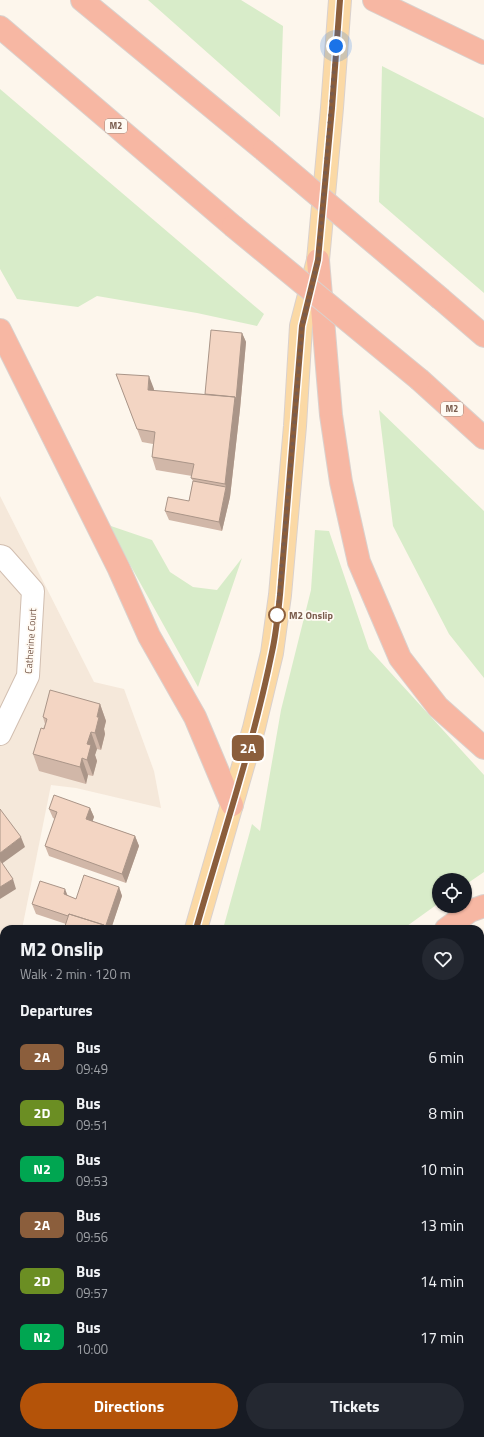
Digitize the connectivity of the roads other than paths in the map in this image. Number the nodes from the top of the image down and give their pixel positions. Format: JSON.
{"nodes":[{"id":1,"x":82,"y":0,"type":"edge"},
{"id":2,"x":340,"y":0,"type":"edge"},
{"id":3,"x":374,"y":0,"type":"edge"},
{"id":4,"x":0,"y":27,"type":"edge"},
{"id":5,"x":475,"y":48,"type":"edge"},
{"id":6,"x":318,"y":260,"type":"junction"},
{"id":7,"x":0,"y":330,"type":"edge"},
{"id":8,"x":484,"y":336,"type":"edge"},
{"id":9,"x":484,"y":438,"type":"edge"},
{"id":10,"x":0,"y":556,"type":"edge"},
{"id":11,"x":0,"y":734,"type":"edge"},
{"id":12,"x":484,"y":748,"type":"edge"},
{"id":13,"x":232,"y":805,"type":"junction"},
{"id":14,"x":484,"y":906,"type":"edge"},
{"id":15,"x":197,"y":925,"type":"edge"},
{"id":16,"x":451,"y":925,"type":"edge"}],
"edges":[{"from":1,"to":8,"type":"highway","bridge":true},
{"from":2,"to":6,"type":"main road"},
{"from":3,"to":5,"type":"highway"},
{"from":4,"to":9,"type":"highway","number":"M2","bridge":true},
{"from":6,"to":12,"type":"highway"},
{"from":6,"to":13,"type":"main road"},
{"from":7,"to":13,"type":"highway"},
{"from":10,"to":11,"type":"street","name":"Catherine Court"},
{"from":13,"to":15,"type":"main road"},
{"from":14,"to":16,"type":"highway"}]}
